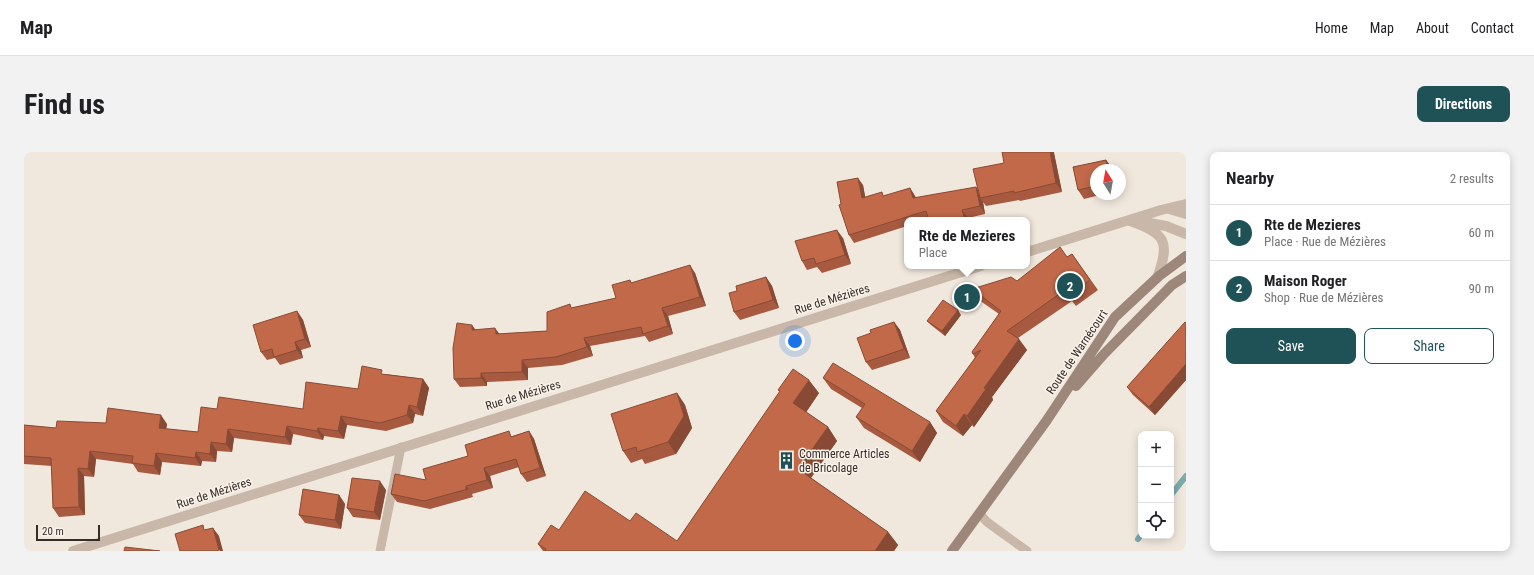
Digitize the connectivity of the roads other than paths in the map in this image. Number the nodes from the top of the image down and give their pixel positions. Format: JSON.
{"nodes":[{"id":1,"x":1186,"y":204,"type":"edge"},
{"id":2,"x":1167,"y":209,"type":"junction"},
{"id":3,"x":1186,"y":214,"type":"edge"},
{"id":4,"x":1130,"y":221,"type":"junction"},
{"id":5,"x":1186,"y":234,"type":"edge"},
{"id":6,"x":1030,"y":251,"type":"edge"},
{"id":7,"x":1186,"y":256,"type":"edge"},
{"id":8,"x":971,"y":269,"type":"edge"},
{"id":9,"x":1186,"y":276,"type":"edge"},
{"id":10,"x":1157,"y":278,"type":"junction"},
{"id":11,"x":1048,"y":420,"type":"junction"},
{"id":12,"x":401,"y":447,"type":"junction"},
{"id":13,"x":979,"y":513,"type":"junction"},
{"id":14,"x":73,"y":551,"type":"edge"},
{"id":15,"x":380,"y":551,"type":"edge"},
{"id":16,"x":952,"y":551,"type":"edge"},
{"id":17,"x":1027,"y":551,"type":"edge"}],
"edges":[{"from":1,"to":2,"type":"street"},
{"from":2,"to":3,"type":"street"},
{"from":2,"to":4,"type":"street"},
{"from":4,"to":5,"type":"street"},
{"from":4,"to":6,"type":"street"},
{"from":4,"to":10,"type":"street"},
{"from":7,"to":10,"type":"main road","name":"Route de Warnécourt"},
{"from":8,"to":12,"type":"street","name":"Rue de Mézières"},
{"from":9,"to":11,"type":"main road","name":"Route de Warnécourt"},
{"from":10,"to":11,"type":"main road","name":"Route de Warnécourt"},
{"from":11,"to":13,"type":"main road","name":"Route de Warnécourt"},
{"from":12,"to":14,"type":"street","name":"Rue de Mézières"},
{"from":12,"to":15,"type":"lane"},
{"from":13,"to":16,"type":"main road","name":"Route de Warnécourt"},
{"from":13,"to":17,"type":"lane"}]}
